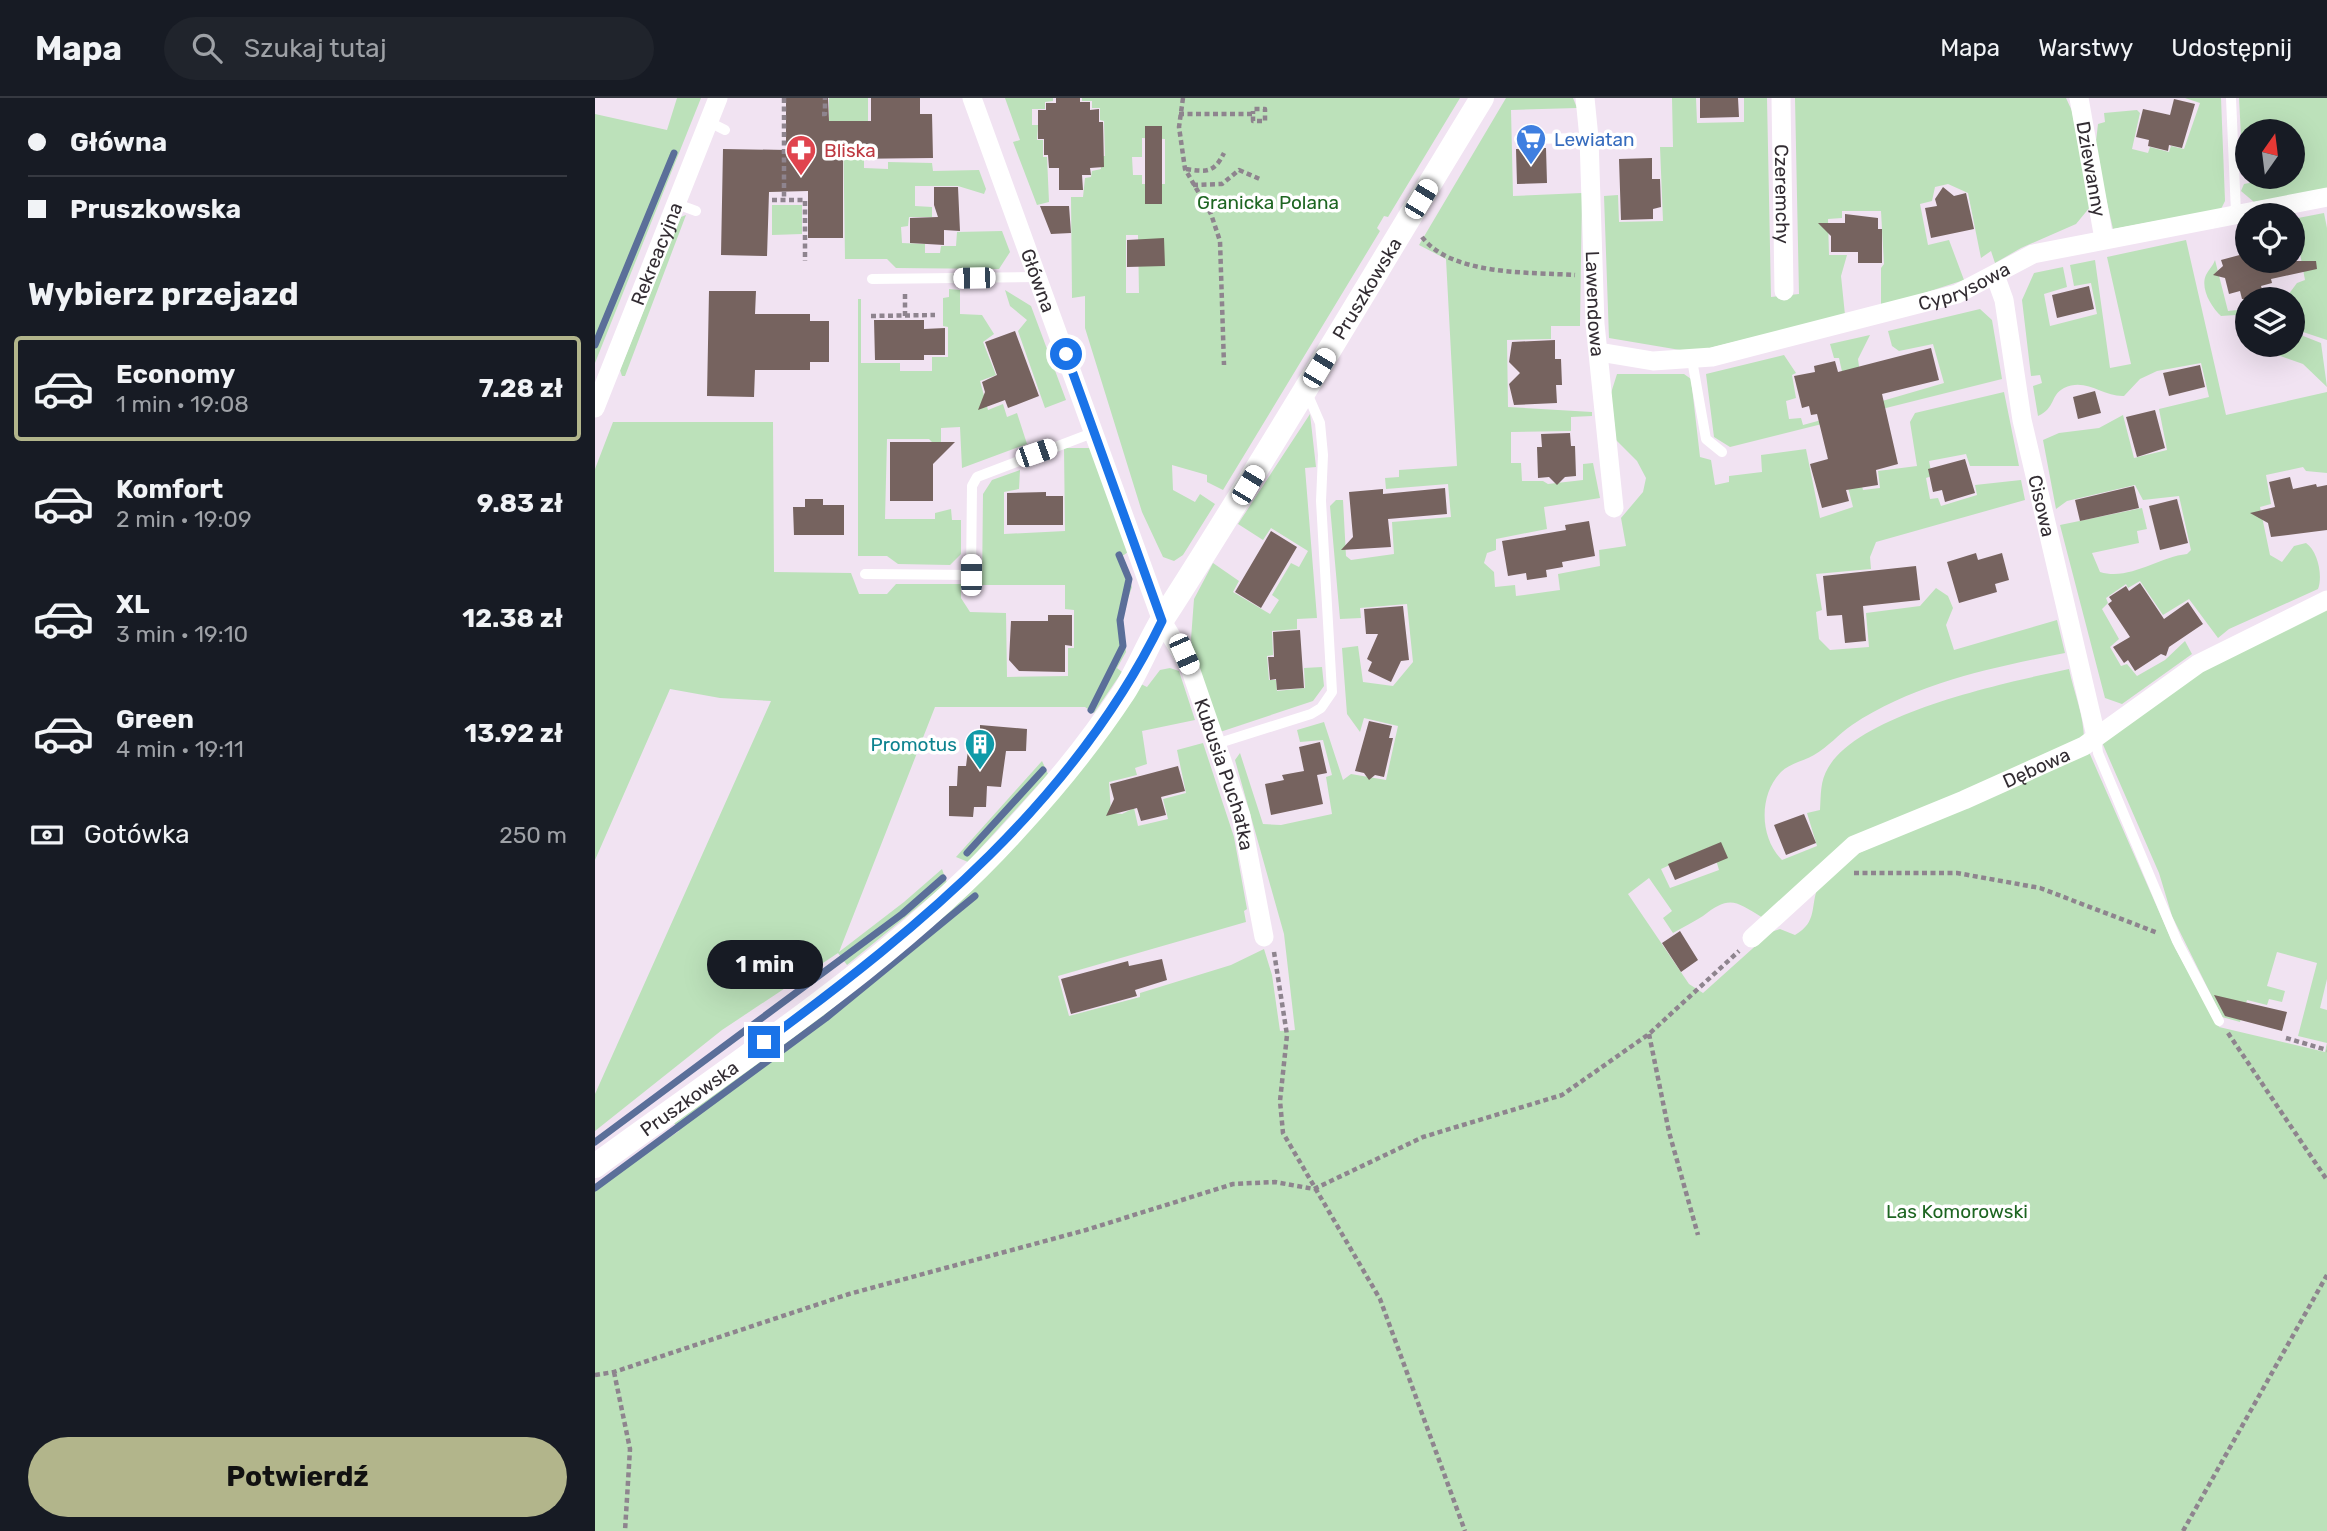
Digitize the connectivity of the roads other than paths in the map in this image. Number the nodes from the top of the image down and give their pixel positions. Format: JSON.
{"nodes":[{"id":1,"x":718,"y":98,"type":"edge"},
{"id":2,"x":972,"y":98,"type":"edge"},
{"id":3,"x":1482,"y":98,"type":"edge"},
{"id":4,"x":1585,"y":98,"type":"edge"},
{"id":5,"x":1780,"y":98,"type":"edge"},
{"id":6,"x":2079,"y":98,"type":"edge"},
{"id":7,"x":2231,"y":98,"type":"edge"},
{"id":8,"x":1589,"y":138,"type":"junction"},
{"id":9,"x":1519,"y":139,"type":"dead end"},
{"id":10,"x":2327,"y":197,"type":"edge"},
{"id":11,"x":2236,"y":203,"type":"edge"},
{"id":12,"x":2293,"y":203,"type":"edge"},
{"id":13,"x":677,"y":204,"type":"junction"},
{"id":14,"x":696,"y":211,"type":"dead end"},
{"id":15,"x":2235,"y":213,"type":"edge"},
{"id":16,"x":2104,"y":239,"type":"junction"},
{"id":17,"x":1995,"y":275,"type":"junction"},
{"id":18,"x":1038,"y":276,"type":"junction"},
{"id":19,"x":872,"y":279,"type":"dead end"},
{"id":20,"x":1784,"y":291,"type":"dead end"},
{"id":21,"x":1599,"y":352,"type":"junction"},
{"id":22,"x":1692,"y":360,"type":"junction"},
{"id":23,"x":1305,"y":391,"type":"junction"},
{"id":24,"x":595,"y":408,"type":"edge"},
{"id":25,"x":1095,"y":432,"type":"junction"},
{"id":26,"x":1722,"y":452,"type":"dead end"},
{"id":27,"x":1614,"y":508,"type":"dead end"},
{"id":28,"x":866,"y":574,"type":"dead end"},
{"id":29,"x":2327,"y":600,"type":"edge"},
{"id":30,"x":1162,"y":621,"type":"junction"},
{"id":31,"x":2096,"y":736,"type":"junction"},
{"id":32,"x":1216,"y":744,"type":"junction"},
{"id":33,"x":1264,"y":937,"type":"road end"},
{"id":34,"x":1752,"y":938,"type":"road end"},
{"id":35,"x":2219,"y":1021,"type":"road end"},
{"id":36,"x":595,"y":1166,"type":"edge"}],
"edges":[{"from":1,"to":13,"type":"street","name":"Rekreacyjna"},
{"from":2,"to":18,"type":"street","name":"Główna"},
{"from":3,"to":23,"type":"street","name":"Pruszkowska"},
{"from":4,"to":8,"type":"street","name":"Lawendowa"},
{"from":5,"to":20,"type":"street","name":"Czeremchy"},
{"from":6,"to":16,"type":"street","name":"Dziewanny"},
{"from":7,"to":11,"type":"lane"},
{"from":8,"to":9,"type":"lane"},
{"from":8,"to":21,"type":"street","name":"Lawendowa"},
{"from":10,"to":12,"type":"street","name":"Cyprysowa"},
{"from":13,"to":14,"type":"lane"},
{"from":13,"to":24,"type":"street","name":"Rekreacyjna"},
{"from":15,"to":16,"type":"street","name":"Cyprysowa"},
{"from":16,"to":17,"type":"street","name":"Cyprysowa"},
{"from":17,"to":22,"type":"street","name":"Cyprysowa"},
{"from":17,"to":31,"type":"street","name":"Cisowa"},
{"from":18,"to":19,"type":"lane"},
{"from":18,"to":25,"type":"street","name":"Główna"},
{"from":21,"to":22,"type":"street","name":"Cyprysowa"},
{"from":21,"to":27,"type":"street","name":"Lawendowa"},
{"from":22,"to":26,"type":"lane"},
{"from":23,"to":30,"type":"street","name":"Pruszkowska"},
{"from":23,"to":32,"type":"lane"},
{"from":25,"to":28,"type":"lane"},
{"from":25,"to":30,"type":"street","name":"Główna"},
{"from":29,"to":31,"type":"street","name":"Dębowa"},
{"from":30,"to":32,"type":"street","name":"Kubusia Puchatka"},
{"from":30,"to":36,"type":"street","name":"Pruszkowska"},
{"from":31,"to":34,"type":"street","name":"Dębowa"},
{"from":31,"to":35,"type":"lane"},
{"from":32,"to":33,"type":"street","name":"Kubusia Puchatka"}]}
